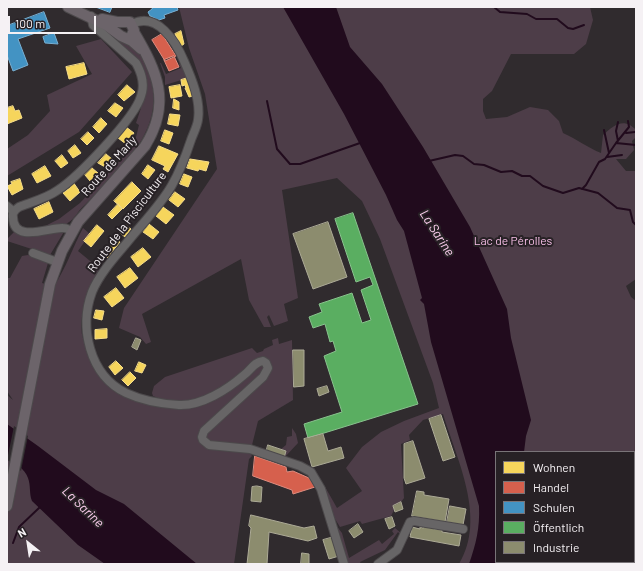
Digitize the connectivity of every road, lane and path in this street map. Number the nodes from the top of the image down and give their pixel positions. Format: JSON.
{"nodes":[{"id":1,"x":68,"y":7,"type":"edge"},
{"id":2,"x":91,"y":16,"type":"junction"},
{"id":3,"x":129,"y":29,"type":"junction"},
{"id":4,"x":10,"y":209,"type":"edge"},
{"id":5,"x":72,"y":231,"type":"junction"},
{"id":6,"x":32,"y":253,"type":"dead end"},
{"id":7,"x":57,"y":262,"type":"junction"},
{"id":8,"x":7,"y":506,"type":"edge"},
{"id":9,"x":463,"y":529,"type":"dead end"},
{"id":10,"x":344,"y":564,"type":"edge"},
{"id":11,"x":378,"y":564,"type":"edge"}],
"edges":[{"from":1,"to":2,"type":"main road"},
{"from":2,"to":3,"type":"main road"},
{"from":2,"to":3,"type":"main road","name":"Route de Marly"},
{"from":2,"to":4,"type":"street"},
{"from":3,"to":5,"type":"main road","name":"Route de Marly"},
{"from":3,"to":10,"type":"street","name":"Route de la Pisciculture"},
{"from":4,"to":5,"type":"street"},
{"from":5,"to":7,"type":"main road","name":"Route de Marly"},
{"from":6,"to":7,"type":"street"},
{"from":7,"to":8,"type":"main road","name":"Route de Marly"},
{"from":9,"to":11,"type":"street"}]}
